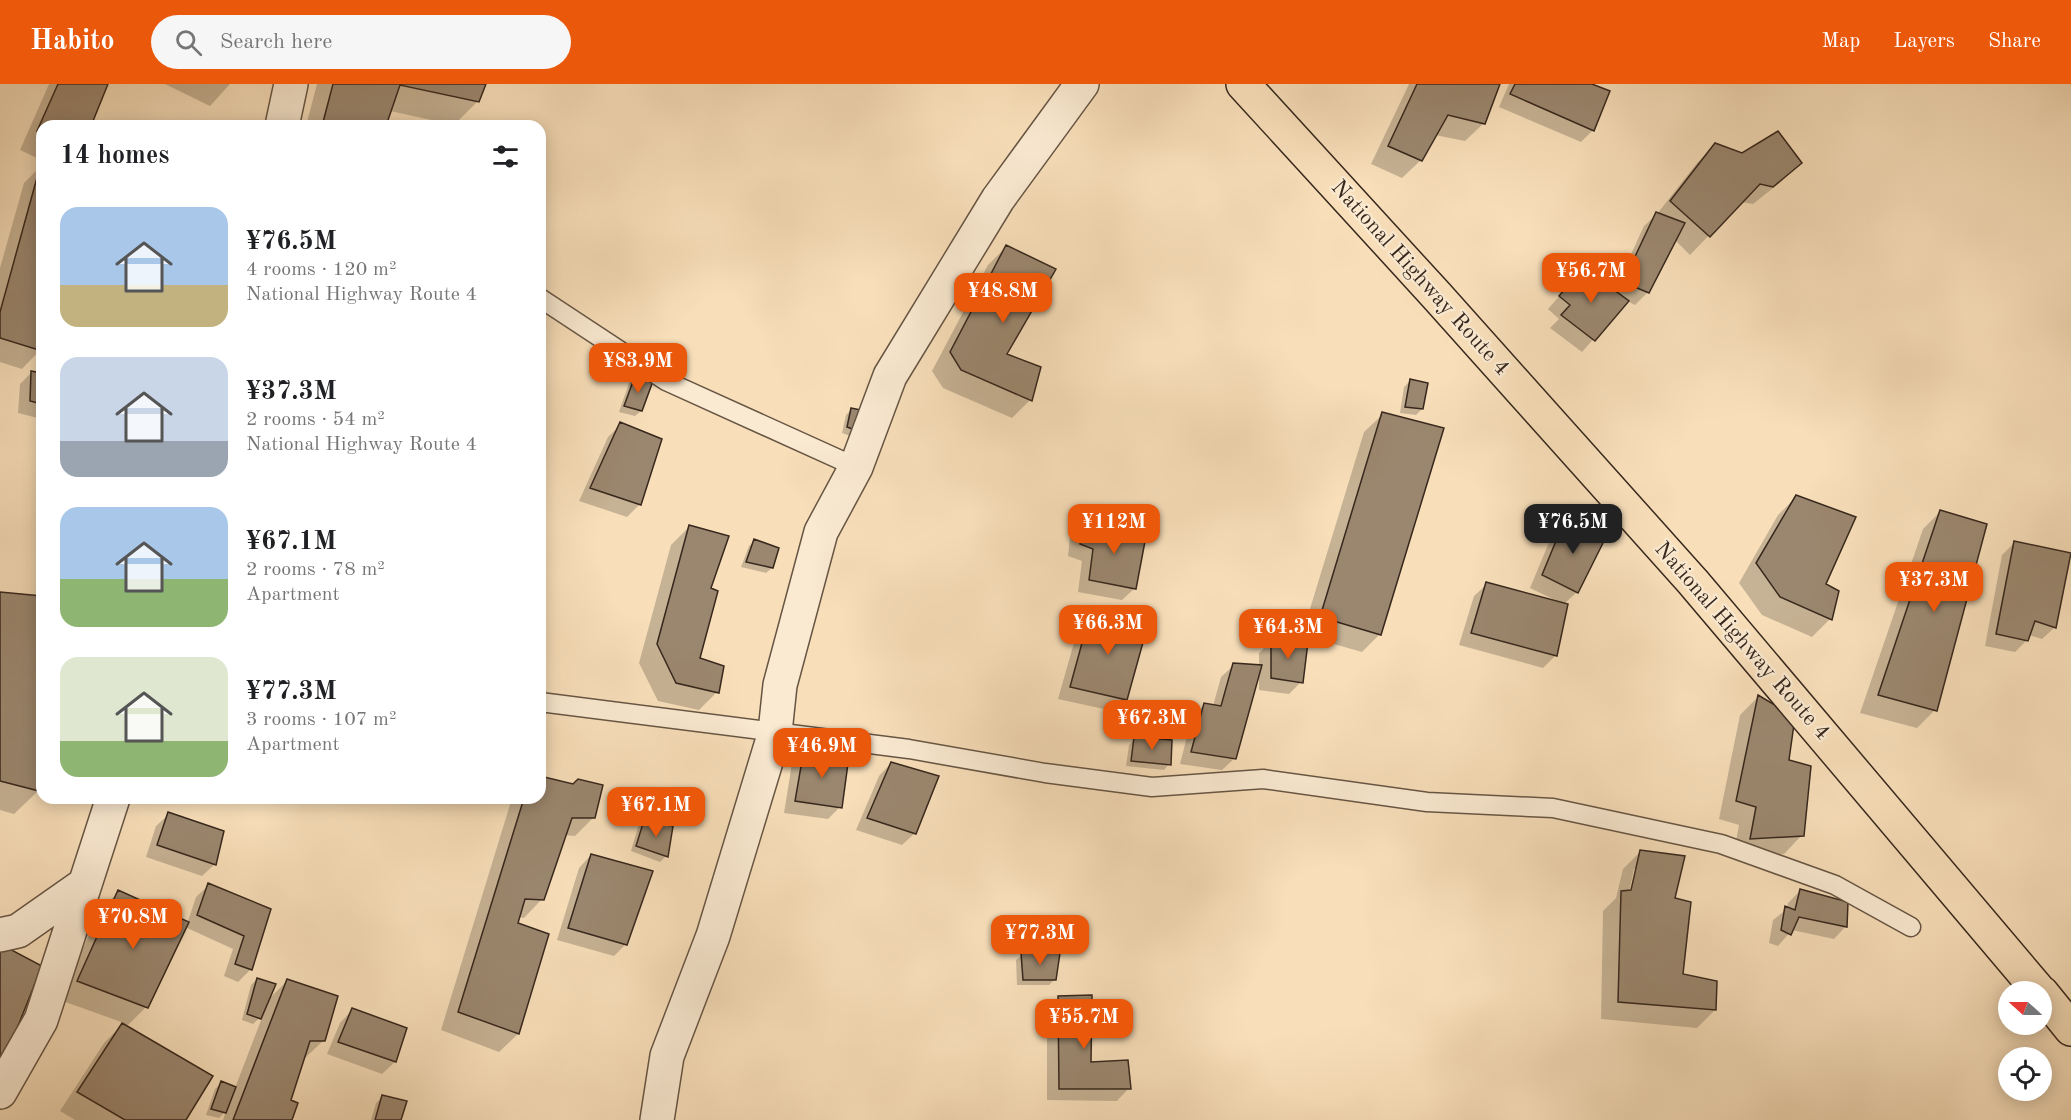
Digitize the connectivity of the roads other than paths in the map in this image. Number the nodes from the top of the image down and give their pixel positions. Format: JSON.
{"nodes":[{"id":1,"x":291,"y":84,"type":"edge"},
{"id":2,"x":1082,"y":84,"type":"edge"},
{"id":3,"x":1244,"y":84,"type":"edge"},
{"id":4,"x":283,"y":120,"type":"edge"},
{"id":5,"x":546,"y":302,"type":"edge"},
{"id":6,"x":856,"y":467,"type":"junction"},
{"id":7,"x":546,"y":703,"type":"edge"},
{"id":8,"x":775,"y":732,"type":"junction"},
{"id":9,"x":111,"y":804,"type":"edge"},
{"id":10,"x":85,"y":884,"type":"junction"},
{"id":11,"x":1911,"y":927,"type":"dead end"},
{"id":12,"x":0,"y":935,"type":"edge"},
{"id":13,"x":2032,"y":981,"type":"edge"},
{"id":14,"x":2052,"y":1006,"type":"edge"},
{"id":15,"x":2071,"y":1029,"type":"edge"},
{"id":16,"x":0,"y":1092,"type":"edge"},
{"id":17,"x":657,"y":1120,"type":"edge"}],
"edges":[{"from":1,"to":4,"type":"street"},
{"from":2,"to":6,"type":"street"},
{"from":3,"to":13,"type":"highway","name":"National Highway Route 4"},
{"from":5,"to":6,"type":"lane"},
{"from":6,"to":8,"type":"street"},
{"from":7,"to":8,"type":"lane"},
{"from":8,"to":11,"type":"lane"},
{"from":8,"to":17,"type":"street"},
{"from":9,"to":10,"type":"street"},
{"from":10,"to":12,"type":"street"},
{"from":10,"to":16,"type":"street"},
{"from":14,"to":15,"type":"highway","name":"National Highway Route 4"}]}
